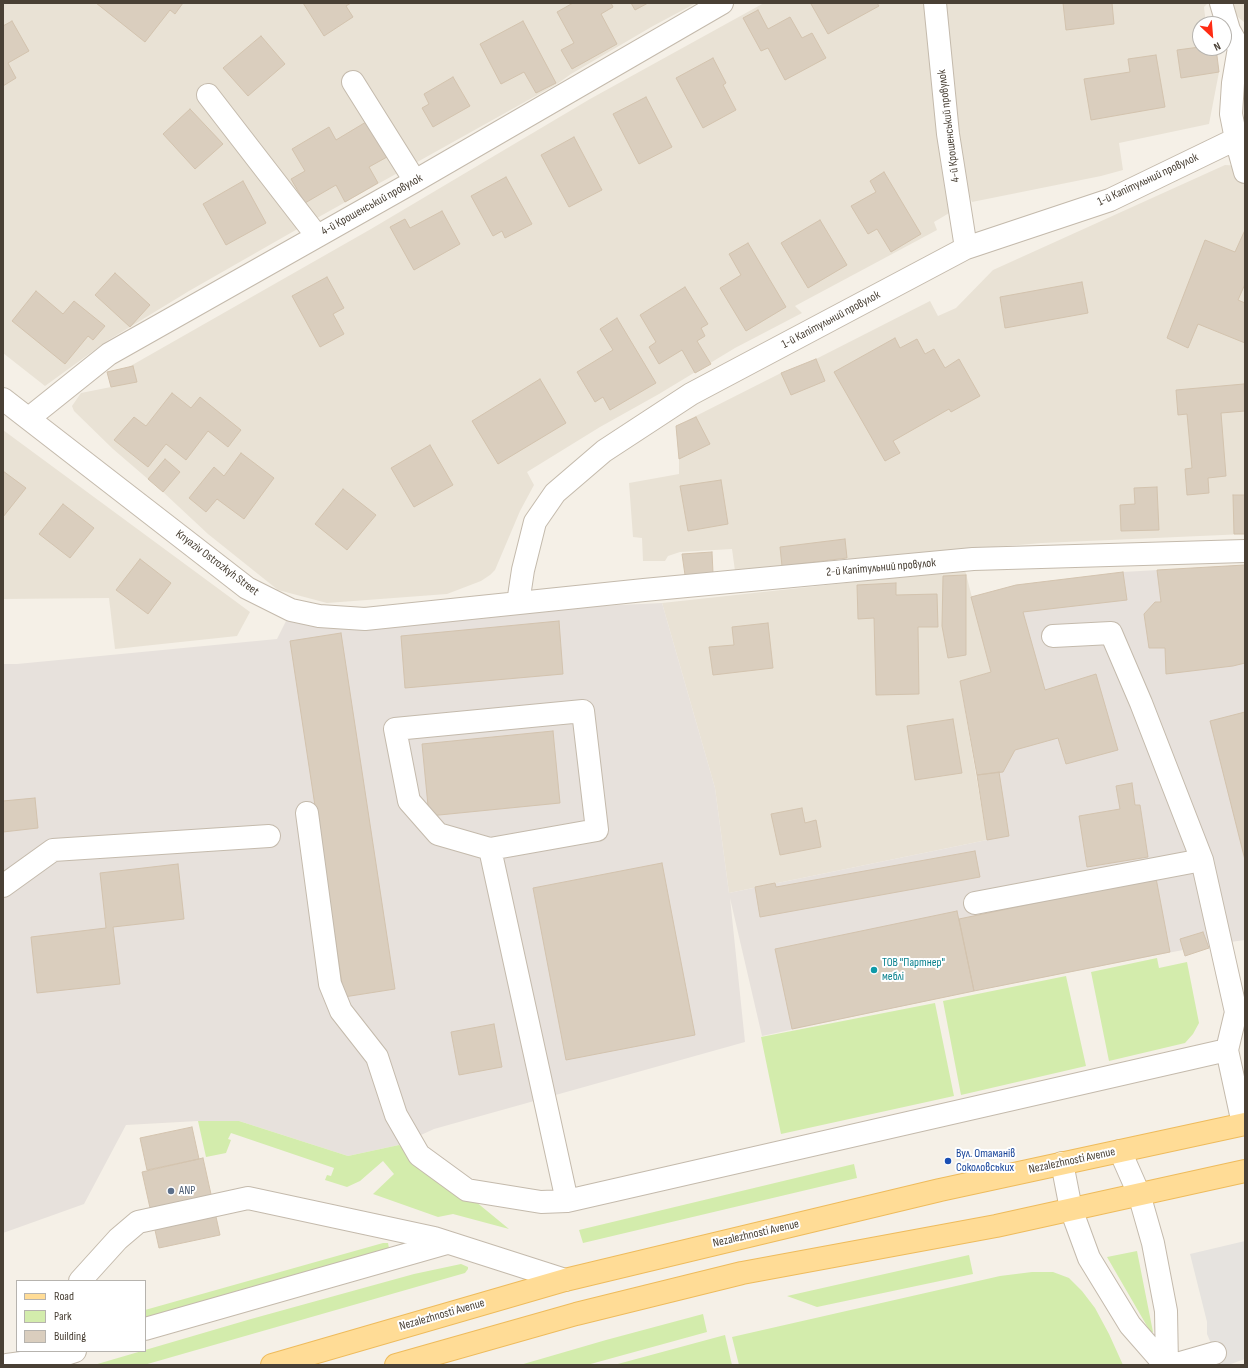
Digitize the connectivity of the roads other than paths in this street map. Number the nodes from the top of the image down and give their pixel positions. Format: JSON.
{"nodes":[{"id":1,"x":722,"y":3,"type":"edge"},
{"id":2,"x":935,"y":3,"type":"edge"},
{"id":3,"x":1221,"y":3,"type":"edge"},
{"id":4,"x":1242,"y":48,"type":"edge"},
{"id":5,"x":353,"y":82,"type":"dead end"},
{"id":6,"x":208,"y":94,"type":"dead end"},
{"id":7,"x":1236,"y":139,"type":"junction"},
{"id":8,"x":1245,"y":172,"type":"edge"},
{"id":9,"x":415,"y":181,"type":"junction"},
{"id":10,"x":317,"y":236,"type":"junction"},
{"id":11,"x":966,"y":248,"type":"junction"},
{"id":12,"x":3,"y":399,"type":"edge"},
{"id":13,"x":29,"y":418,"type":"junction"},
{"id":14,"x":1245,"y":550,"type":"edge"},
{"id":15,"x":518,"y":603,"type":"junction"},
{"id":16,"x":1054,"y":636,"type":"dead end"},
{"id":17,"x":307,"y":813,"type":"dead end"},
{"id":18,"x":269,"y":836,"type":"dead end"},
{"id":19,"x":490,"y":849,"type":"junction"},
{"id":20,"x":1202,"y":860,"type":"junction"},
{"id":21,"x":3,"y":886,"type":"edge"},
{"id":22,"x":975,"y":903,"type":"dead end"},
{"id":23,"x":1241,"y":1011,"type":"edge"},
{"id":24,"x":1227,"y":1050,"type":"junction"},
{"id":25,"x":1244,"y":1124,"type":"edge"},
{"id":26,"x":1120,"y":1151,"type":"junction"},
{"id":27,"x":1062,"y":1163,"type":"junction"},
{"id":28,"x":1245,"y":1171,"type":"edge"},
{"id":29,"x":1140,"y":1194,"type":"junction"},
{"id":30,"x":567,"y":1201,"type":"junction"},
{"id":31,"x":1071,"y":1209,"type":"junction"},
{"id":32,"x":447,"y":1243,"type":"junction"},
{"id":33,"x":81,"y":1280,"type":"edge"},
{"id":34,"x":565,"y":1280,"type":"junction"},
{"id":35,"x":146,"y":1329,"type":"edge"},
{"id":36,"x":16,"y":1347,"type":"edge"},
{"id":37,"x":72,"y":1352,"type":"edge"},
{"id":38,"x":1215,"y":1352,"type":"dead end"},
{"id":39,"x":3,"y":1356,"type":"edge"},
{"id":40,"x":8,"y":1365,"type":"edge"},
{"id":41,"x":272,"y":1365,"type":"edge"},
{"id":42,"x":396,"y":1365,"type":"edge"},
{"id":43,"x":1166,"y":1365,"type":"edge"},
{"id":44,"x":1173,"y":1365,"type":"edge"}],
"edges":[{"from":1,"to":9,"type":"street","name":"4-й Крошенський провулок"},
{"from":2,"to":11,"type":"street","name":"4-й Крошенський провулок"},
{"from":3,"to":4,"type":"street"},
{"from":4,"to":7,"type":"street"},
{"from":5,"to":9,"type":"street"},
{"from":6,"to":10,"type":"street"},
{"from":7,"to":8,"type":"street"},
{"from":7,"to":11,"type":"street","name":"1-й Капітульний провулок"},
{"from":9,"to":10,"type":"street","name":"4-й Крошенський провулок"},
{"from":10,"to":13,"type":"street","name":"4-й Крошенський провулок"},
{"from":11,"to":15,"type":"street","name":"1-й Капітульний провулок"},
{"from":12,"to":13,"type":"street","name":"Knyaziv Ostrozkyh Street"},
{"from":13,"to":15,"type":"street","name":"Knyaziv Ostrozkyh Street"},
{"from":14,"to":15,"type":"street","name":"2-й Капітульний провулок"},
{"from":16,"to":20,"type":"street"},
{"from":17,"to":30,"type":"street"},
{"from":18,"to":21,"type":"street"},
{"from":19,"to":19,"type":"street"},
{"from":19,"to":30,"type":"street"},
{"from":20,"to":22,"type":"street"},
{"from":20,"to":23,"type":"street"},
{"from":23,"to":24,"type":"street"},
{"from":24,"to":25,"type":"street"},
{"from":24,"to":30,"type":"street"},
{"from":25,"to":26,"type":"main road","name":"Nezalezhnosti Avenue"},
{"from":26,"to":27,"type":"main road","name":"Nezalezhnosti Avenue"},
{"from":26,"to":29,"type":"street"},
{"from":27,"to":31,"type":"street"},
{"from":27,"to":34,"type":"main road","name":"Nezalezhnosti Avenue"},
{"from":28,"to":29,"type":"main road"},
{"from":29,"to":31,"type":"main road"},
{"from":29,"to":43,"type":"street"},
{"from":31,"to":42,"type":"main road"},
{"from":31,"to":43,"type":"street"},
{"from":32,"to":33,"type":"street"},
{"from":32,"to":34,"type":"street"},
{"from":32,"to":35,"type":"street"},
{"from":34,"to":41,"type":"main road","name":"Nezalezhnosti Avenue"},
{"from":36,"to":39,"type":"street"},
{"from":37,"to":40,"type":"street"},
{"from":38,"to":44,"type":"street"}]}
